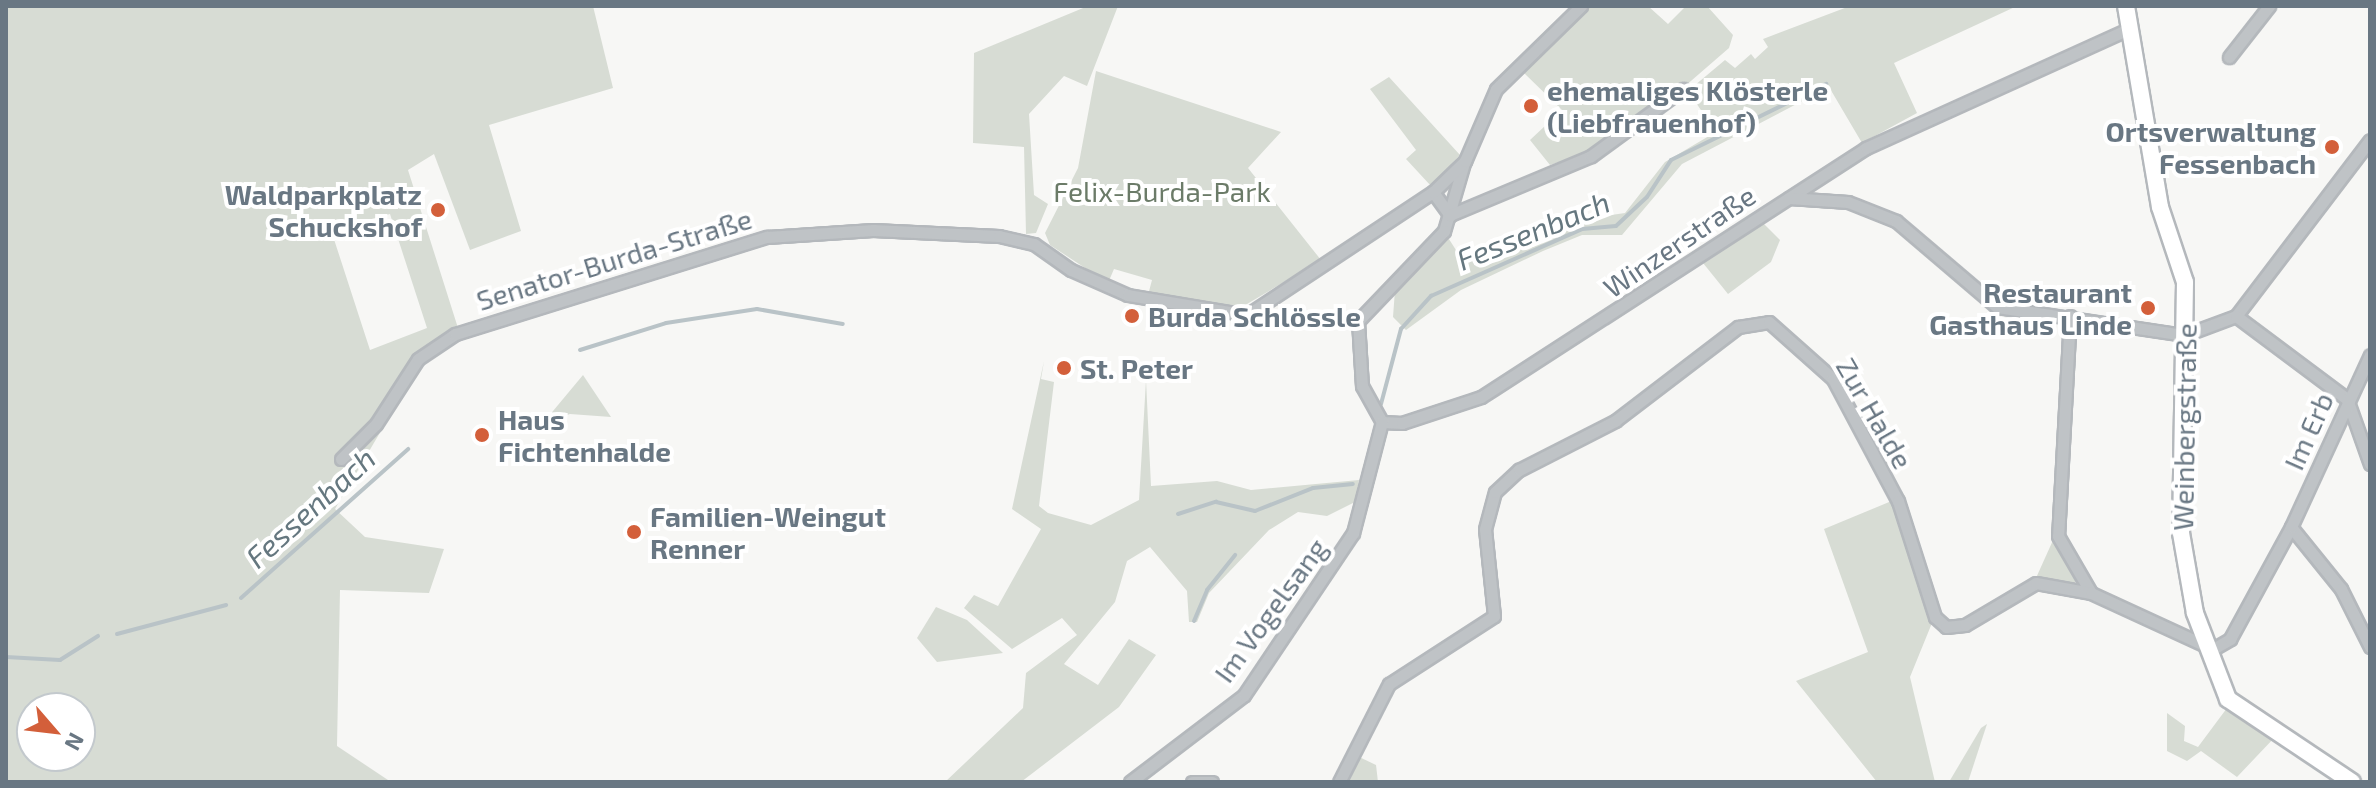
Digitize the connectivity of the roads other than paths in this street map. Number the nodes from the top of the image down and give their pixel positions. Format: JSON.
{"nodes":[{"id":1,"x":1581,"y":6,"type":"edge"},
{"id":2,"x":2126,"y":6,"type":"edge"},
{"id":3,"x":2269,"y":6,"type":"edge"},
{"id":4,"x":2130,"y":28,"type":"junction"},
{"id":5,"x":2229,"y":57,"type":"dead end"},
{"id":6,"x":1683,"y":89,"type":"dead end"},
{"id":7,"x":2370,"y":140,"type":"edge"},
{"id":8,"x":1465,"y":161,"type":"junction"},
{"id":9,"x":1433,"y":192,"type":"junction"},
{"id":10,"x":1789,"y":198,"type":"junction"},
{"id":11,"x":1450,"y":215,"type":"junction"},
{"id":12,"x":2070,"y":316,"type":"junction"},
{"id":13,"x":2236,"y":316,"type":"junction"},
{"id":14,"x":2185,"y":335,"type":"junction"},
{"id":15,"x":2370,"y":355,"type":"edge"},
{"id":16,"x":2347,"y":399,"type":"junction"},
{"id":17,"x":1382,"y":422,"type":"junction"},
{"id":18,"x":341,"y":459,"type":"dead end"},
{"id":19,"x":2370,"y":464,"type":"edge"},
{"id":20,"x":2291,"y":527,"type":"junction"},
{"id":21,"x":2091,"y":593,"type":"junction"},
{"id":22,"x":2370,"y":647,"type":"edge"},
{"id":23,"x":2213,"y":649,"type":"junction"},
{"id":24,"x":1130,"y":782,"type":"edge"},
{"id":25,"x":1192,"y":782,"type":"edge"},
{"id":26,"x":1212,"y":782,"type":"edge"},
{"id":27,"x":1339,"y":782,"type":"edge"},
{"id":28,"x":2352,"y":782,"type":"edge"}],
"edges":[{"from":1,"to":8,"type":"street","name":"Senator-Burda-Straße"},
{"from":2,"to":4,"type":"street","name":"Weinbergstraße"},
{"from":3,"to":5,"type":"street"},
{"from":4,"to":10,"type":"street"},
{"from":4,"to":14,"type":"street","name":"Weinbergstraße"},
{"from":6,"to":11,"type":"street"},
{"from":7,"to":13,"type":"street"},
{"from":8,"to":9,"type":"street","name":"Senator-Burda-Straße"},
{"from":8,"to":11,"type":"street","name":"Senator-Burda-Straße"},
{"from":9,"to":11,"type":"street"},
{"from":9,"to":18,"type":"street","name":"Senator-Burda-Straße"},
{"from":10,"to":12,"type":"street","name":"Winzerstraße"},
{"from":10,"to":17,"type":"street","name":"Winzerstraße"},
{"from":11,"to":17,"type":"street"},
{"from":12,"to":14,"type":"street","name":"Winzerstraße"},
{"from":12,"to":21,"type":"street"},
{"from":13,"to":14,"type":"street","name":"Winzerstraße"},
{"from":13,"to":16,"type":"street"},
{"from":14,"to":23,"type":"street","name":"Weinbergstraße"},
{"from":15,"to":16,"type":"street","name":"Im Erb"},
{"from":16,"to":19,"type":"street"},
{"from":16,"to":20,"type":"street","name":"Im Erb"},
{"from":17,"to":24,"type":"street","name":"Im Vogelsang"},
{"from":20,"to":22,"type":"street"},
{"from":20,"to":23,"type":"street","name":"Im Erb"},
{"from":21,"to":23,"type":"street","name":"Zur Halde"},
{"from":21,"to":27,"type":"street","name":"Zur Halde"},
{"from":23,"to":28,"type":"street","name":"Weinbergstraße"},
{"from":25,"to":26,"type":"street"}]}
